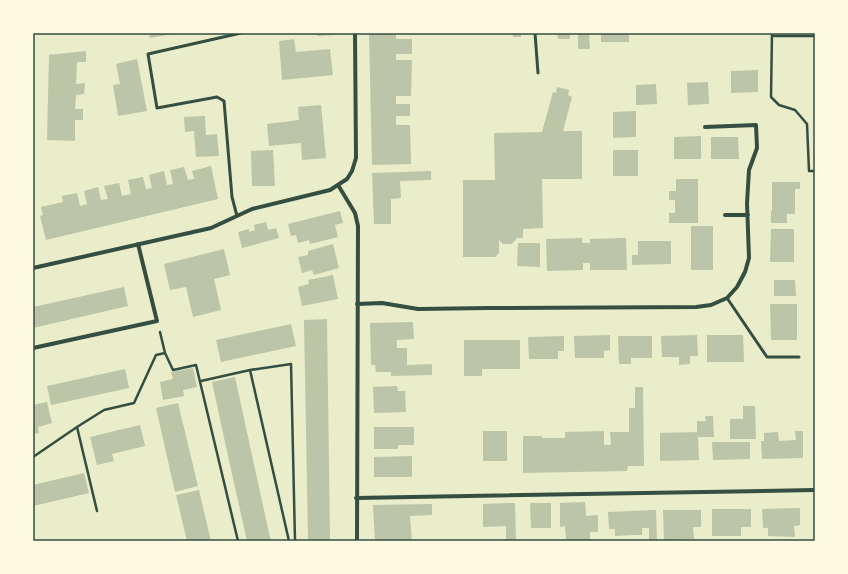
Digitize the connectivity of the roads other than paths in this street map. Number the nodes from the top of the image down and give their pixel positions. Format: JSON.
{"nodes":[{"id":1,"x":241,"y":33,"type":"edge"},
{"id":2,"x":355,"y":33,"type":"edge"},
{"id":3,"x":535,"y":33,"type":"edge"},
{"id":4,"x":538,"y":72,"type":"dead end"},
{"id":5,"x":705,"y":127,"type":"dead end"},
{"id":6,"x":338,"y":185,"type":"junction"},
{"id":7,"x":748,"y":214,"type":"junction"},
{"id":8,"x":726,"y":215,"type":"dead end"},
{"id":9,"x":237,"y":216,"type":"junction"},
{"id":10,"x":138,"y":244,"type":"junction"},
{"id":11,"x":33,"y":268,"type":"edge"},
{"id":12,"x":727,"y":298,"type":"junction"},
{"id":13,"x":357,"y":304,"type":"junction"},
{"id":14,"x":33,"y":348,"type":"edge"},
{"id":15,"x":799,"y":357,"type":"dead end"},
{"id":16,"x":815,"y":490,"type":"edge"},
{"id":17,"x":356,"y":498,"type":"junction"},
{"id":18,"x":357,"y":541,"type":"edge"}],
"edges":[{"from":1,"to":9,"type":"lane"},
{"from":2,"to":6,"type":"street"},
{"from":3,"to":4,"type":"lane"},
{"from":5,"to":7,"type":"street"},
{"from":6,"to":9,"type":"street"},
{"from":6,"to":13,"type":"street"},
{"from":7,"to":8,"type":"street"},
{"from":7,"to":12,"type":"street"},
{"from":9,"to":10,"type":"street"},
{"from":10,"to":11,"type":"street"},
{"from":10,"to":14,"type":"street"},
{"from":12,"to":13,"type":"street"},
{"from":12,"to":15,"type":"lane"},
{"from":13,"to":17,"type":"street"},
{"from":16,"to":17,"type":"street"},
{"from":17,"to":18,"type":"street"}]}
